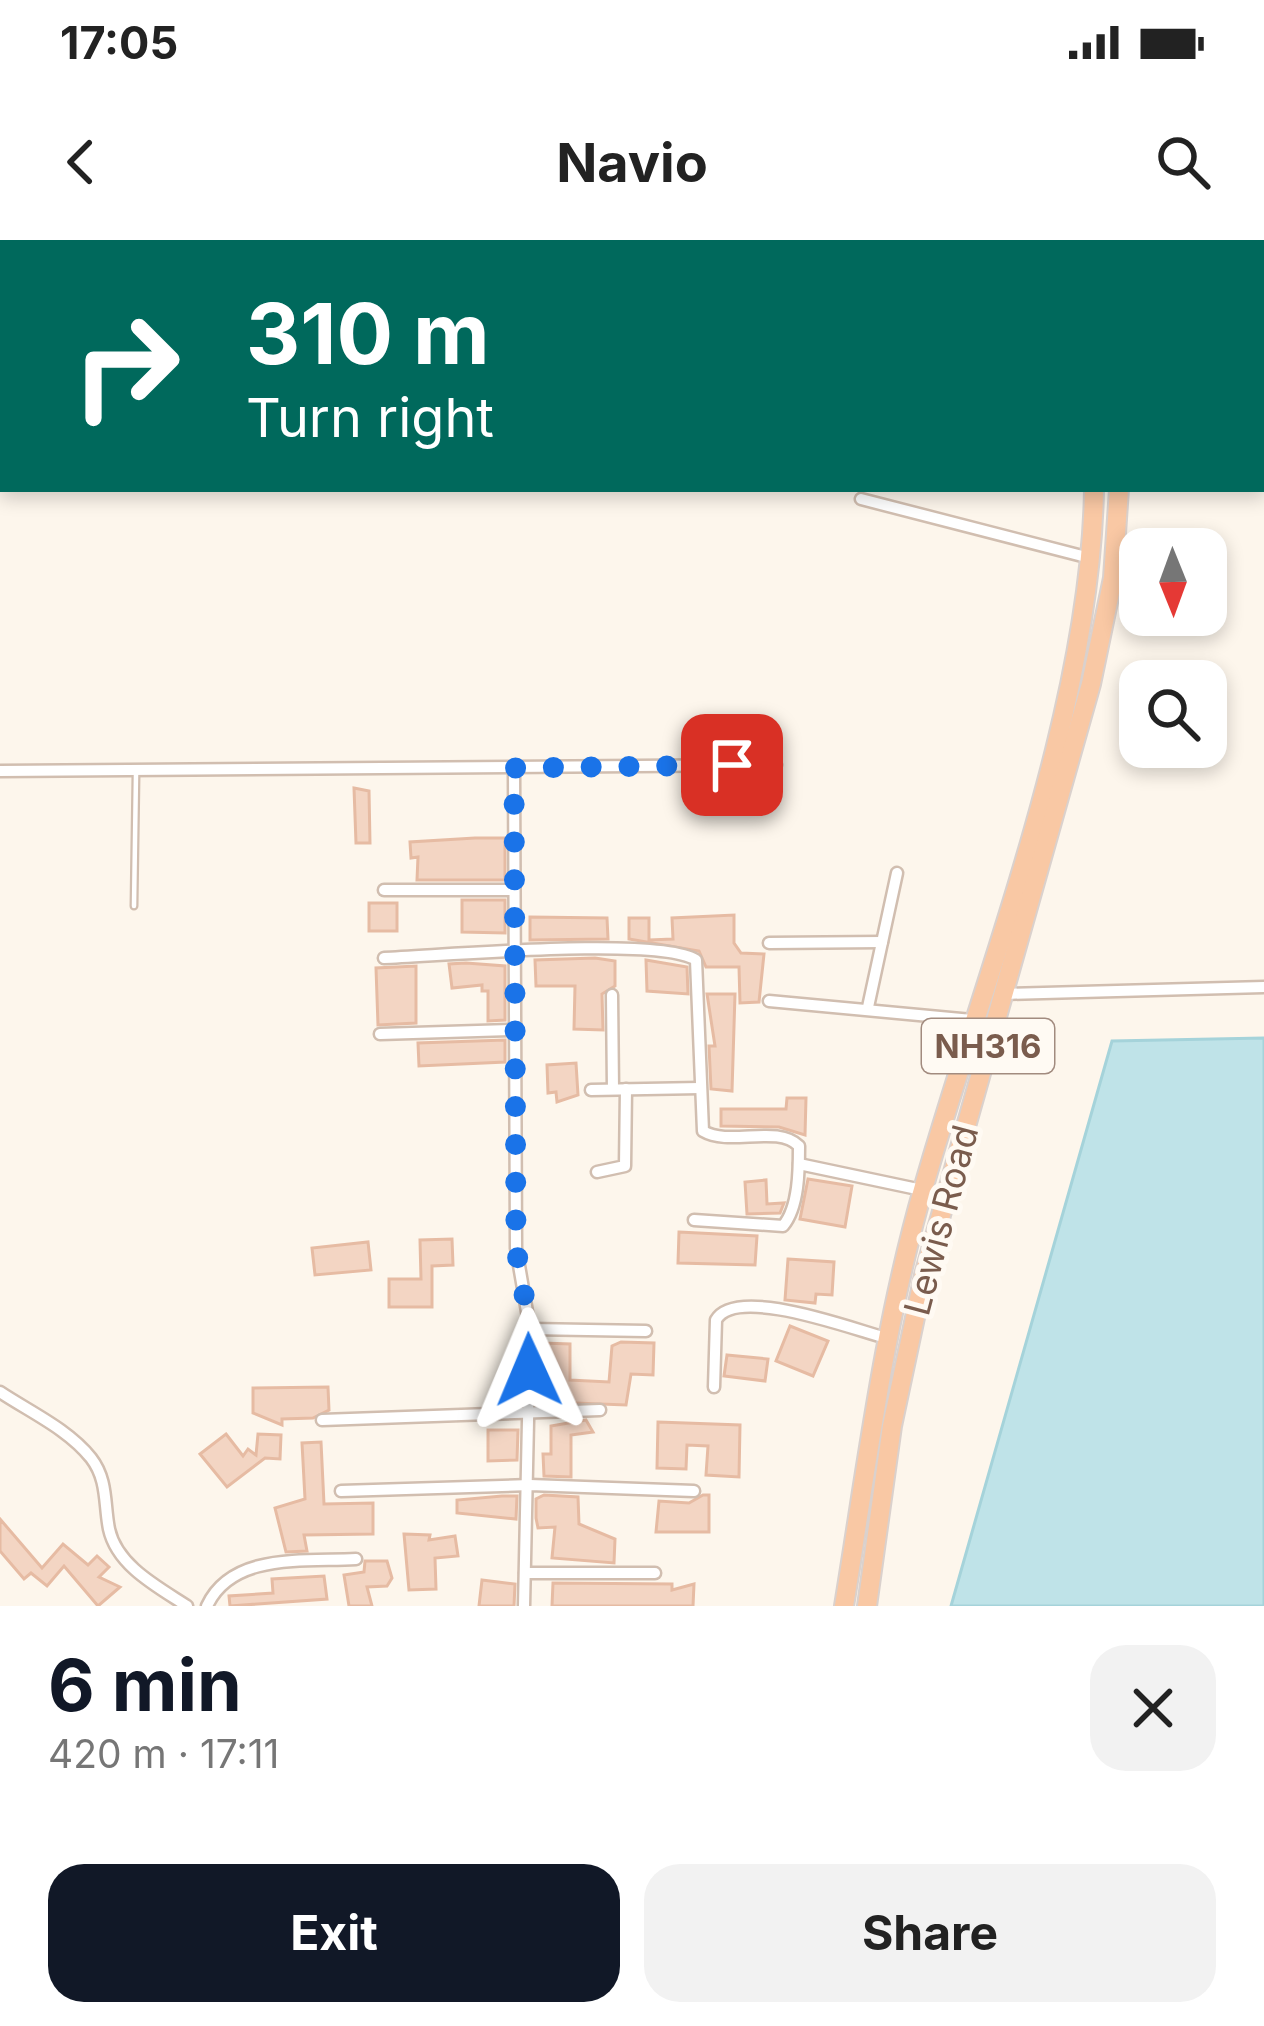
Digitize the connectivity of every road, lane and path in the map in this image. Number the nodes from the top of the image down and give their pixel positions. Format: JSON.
{"nodes":[{"id":1,"x":1094,"y":492,"type":"edge"},
{"id":2,"x":1119,"y":492,"type":"edge"},
{"id":3,"x":861,"y":499,"type":"dead end"},
{"id":4,"x":1091,"y":559,"type":"junction"},
{"id":5,"x":776,"y":765,"type":"dead end"},
{"id":6,"x":514,"y":768,"type":"junction"},
{"id":7,"x":0,"y":770,"type":"edge"},
{"id":8,"x":136,"y":772,"type":"junction"},
{"id":9,"x":897,"y":873,"type":"dead end"},
{"id":10,"x":385,"y":890,"type":"dead end"},
{"id":11,"x":512,"y":890,"type":"junction"},
{"id":12,"x":134,"y":906,"type":"dead end"},
{"id":13,"x":769,"y":943,"type":"dead end"},
{"id":14,"x":882,"y":943,"type":"junction"},
{"id":15,"x":514,"y":954,"type":"junction"},
{"id":16,"x":384,"y":958,"type":"dead end"},
{"id":17,"x":1264,"y":987,"type":"edge"},
{"id":18,"x":1003,"y":994,"type":"junction"},
{"id":19,"x":612,"y":995,"type":"dead end"},
{"id":20,"x":770,"y":1001,"type":"dead end"},
{"id":21,"x":868,"y":1007,"type":"junction"},
{"id":22,"x":972,"y":1020,"type":"junction"},
{"id":23,"x":512,"y":1030,"type":"junction"},
{"id":24,"x":380,"y":1034,"type":"dead end"},
{"id":25,"x":700,"y":1088,"type":"junction"},
{"id":26,"x":620,"y":1089,"type":"junction"},
{"id":27,"x":591,"y":1090,"type":"dead end"},
{"id":28,"x":799,"y":1164,"type":"junction"},
{"id":29,"x":597,"y":1172,"type":"dead end"},
{"id":30,"x":922,"y":1190,"type":"junction"},
{"id":31,"x":694,"y":1220,"type":"dead end"},
{"id":32,"x":530,"y":1329,"type":"junction"},
{"id":33,"x":646,"y":1330,"type":"dead end"},
{"id":34,"x":886,"y":1338,"type":"junction"},
{"id":35,"x":714,"y":1388,"type":"dead end"},
{"id":36,"x":0,"y":1393,"type":"edge"},
{"id":37,"x":601,"y":1410,"type":"dead end"},
{"id":38,"x":527,"y":1412,"type":"junction"},
{"id":39,"x":322,"y":1420,"type":"dead end"},
{"id":40,"x":530,"y":1485,"type":"junction"},
{"id":41,"x":340,"y":1491,"type":"dead end"},
{"id":42,"x":694,"y":1491,"type":"dead end"},
{"id":43,"x":356,"y":1559,"type":"dead end"},
{"id":44,"x":655,"y":1573,"type":"dead end"},
{"id":45,"x":525,"y":1574,"type":"junction"},
{"id":46,"x":187,"y":1606,"type":"edge"},
{"id":47,"x":207,"y":1606,"type":"edge"},
{"id":48,"x":524,"y":1606,"type":"edge"},
{"id":49,"x":844,"y":1606,"type":"edge"},
{"id":50,"x":867,"y":1606,"type":"edge"}],
"edges":[{"from":1,"to":4,"type":"highway","number":"NH316"},
{"from":2,"to":18,"type":"highway","name":"Lewis Road","number":"NH316"},
{"from":3,"to":4,"type":"street"},
{"from":4,"to":22,"type":"highway","number":"NH316"},
{"from":5,"to":6,"type":"street"},
{"from":6,"to":8,"type":"street"},
{"from":6,"to":11,"type":"street"},
{"from":7,"to":8,"type":"street"},
{"from":8,"to":12,"type":"lane"},
{"from":9,"to":14,"type":"street"},
{"from":10,"to":11,"type":"street"},
{"from":11,"to":15,"type":"street"},
{"from":13,"to":14,"type":"street"},
{"from":14,"to":21,"type":"street"},
{"from":15,"to":16,"type":"street"},
{"from":15,"to":23,"type":"street"},
{"from":15,"to":25,"type":"street"},
{"from":17,"to":18,"type":"street"},
{"from":18,"to":50,"type":"highway","name":"Lewis Road","number":"NH316"},
{"from":19,"to":26,"type":"street"},
{"from":20,"to":21,"type":"street"},
{"from":21,"to":22,"type":"street"},
{"from":22,"to":30,"type":"highway","number":"NH316"},
{"from":23,"to":24,"type":"street"},
{"from":23,"to":32,"type":"street"},
{"from":25,"to":26,"type":"street"},
{"from":25,"to":28,"type":"street"},
{"from":26,"to":27,"type":"street"},
{"from":26,"to":29,"type":"street"},
{"from":28,"to":30,"type":"street"},
{"from":28,"to":31,"type":"street"},
{"from":30,"to":34,"type":"highway","number":"NH316"},
{"from":32,"to":33,"type":"street"},
{"from":32,"to":38,"type":"street"},
{"from":34,"to":35,"type":"street"},
{"from":34,"to":49,"type":"highway","number":"NH316"},
{"from":36,"to":46,"type":"street"},
{"from":37,"to":38,"type":"street"},
{"from":38,"to":39,"type":"street"},
{"from":38,"to":40,"type":"street"},
{"from":40,"to":41,"type":"street"},
{"from":40,"to":42,"type":"street"},
{"from":40,"to":45,"type":"street"},
{"from":43,"to":47,"type":"street"},
{"from":44,"to":45,"type":"street"},
{"from":45,"to":48,"type":"street"}]}
